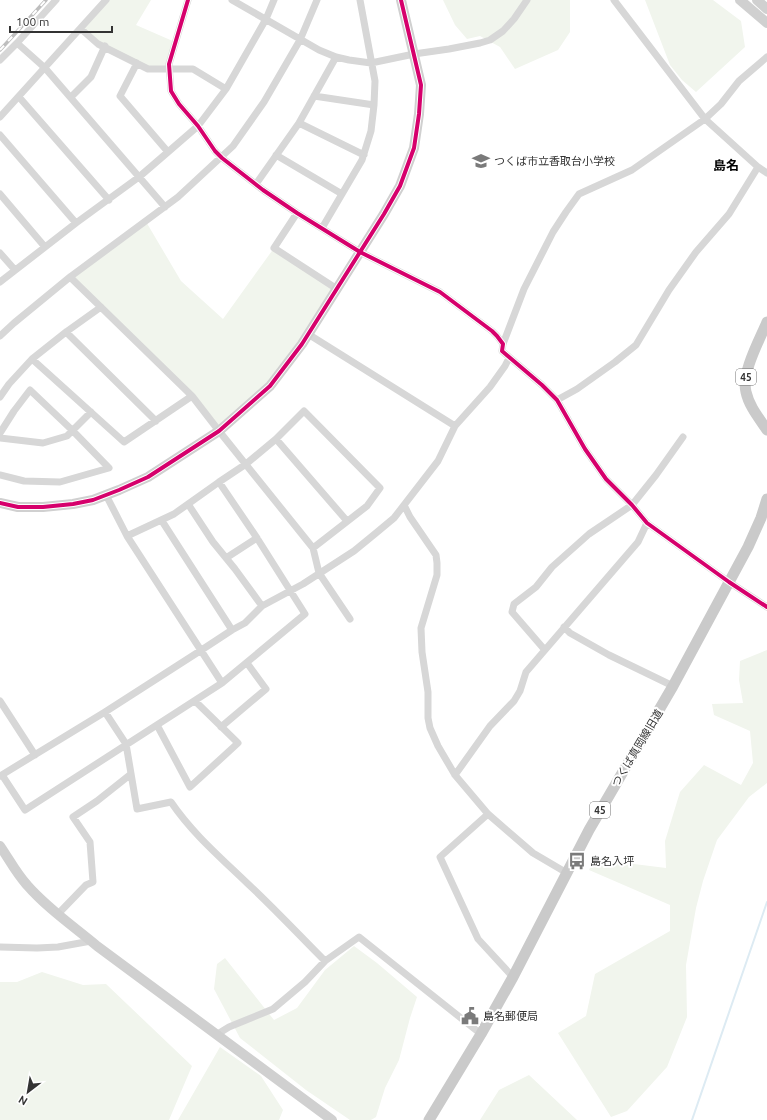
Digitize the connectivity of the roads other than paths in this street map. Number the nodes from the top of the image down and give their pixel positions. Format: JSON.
{"nodes":[{"id":1,"x":56,"y":0,"type":"edge"},
{"id":2,"x":106,"y":0,"type":"edge"},
{"id":3,"x":188,"y":0,"type":"edge"},
{"id":4,"x":232,"y":0,"type":"edge"},
{"id":5,"x":274,"y":0,"type":"edge"},
{"id":6,"x":317,"y":0,"type":"edge"},
{"id":7,"x":360,"y":0,"type":"edge"},
{"id":8,"x":401,"y":0,"type":"edge"},
{"id":9,"x":528,"y":0,"type":"edge"},
{"id":10,"x":614,"y":0,"type":"edge"},
{"id":11,"x":740,"y":0,"type":"edge"},
{"id":12,"x":757,"y":0,"type":"edge"},
{"id":13,"x":767,"y":8,"type":"edge"},
{"id":14,"x":266,"y":19,"type":"junction"},
{"id":15,"x":767,"y":23,"type":"edge"},
{"id":16,"x":80,"y":29,"type":"junction"},
{"id":17,"x":300,"y":40,"type":"junction"},
{"id":18,"x":17,"y":43,"type":"junction"},
{"id":19,"x":105,"y":46,"type":"junction"},
{"id":20,"x":414,"y":54,"type":"junction"},
{"id":21,"x":336,"y":57,"type":"junction"},
{"id":22,"x":767,"y":57,"type":"edge"},
{"id":23,"x":0,"y":60,"type":"edge"},
{"id":24,"x":137,"y":63,"type":"junction"},
{"id":25,"x":372,"y":63,"type":"junction"},
{"id":26,"x":45,"y":68,"type":"junction"},
{"id":27,"x":169,"y":70,"type":"junction"},
{"id":28,"x":226,"y":89,"type":"junction"},
{"id":29,"x":314,"y":96,"type":"junction"},
{"id":30,"x":19,"y":97,"type":"junction"},
{"id":31,"x":71,"y":97,"type":"junction"},
{"id":32,"x":374,"y":105,"type":"junction"},
{"id":33,"x":0,"y":117,"type":"edge"},
{"id":34,"x":705,"y":119,"type":"junction"},
{"id":35,"x":299,"y":123,"type":"junction"},
{"id":36,"x":198,"y":126,"type":"junction"},
{"id":37,"x":0,"y":135,"type":"edge"},
{"id":38,"x":168,"y":152,"type":"junction"},
{"id":39,"x":276,"y":155,"type":"junction"},
{"id":40,"x":364,"y":155,"type":"junction"},
{"id":41,"x":222,"y":158,"type":"junction"},
{"id":42,"x":758,"y":167,"type":"junction"},
{"id":43,"x":767,"y":173,"type":"edge"},
{"id":44,"x":139,"y":177,"type":"junction"},
{"id":45,"x":256,"y":184,"type":"junction"},
{"id":46,"x":0,"y":194,"type":"edge"},
{"id":47,"x":342,"y":194,"type":"junction"},
{"id":48,"x":109,"y":200,"type":"junction"},
{"id":49,"x":165,"y":207,"type":"junction"},
{"id":50,"x":297,"y":212,"type":"junction"},
{"id":51,"x":76,"y":223,"type":"junction"},
{"id":52,"x":322,"y":228,"type":"junction"},
{"id":53,"x":45,"y":247,"type":"junction"},
{"id":54,"x":360,"y":252,"type":"junction"},
{"id":55,"x":0,"y":253,"type":"edge"},
{"id":56,"x":15,"y":270,"type":"junction"},
{"id":57,"x":70,"y":277,"type":"junction"},
{"id":58,"x":0,"y":282,"type":"edge"},
{"id":59,"x":337,"y":289,"type":"junction"},
{"id":60,"x":101,"y":307,"type":"junction"},
{"id":61,"x":767,"y":322,"type":"edge"},
{"id":62,"x":66,"y":332,"type":"junction"},
{"id":63,"x":308,"y":334,"type":"junction"},
{"id":64,"x":0,"y":336,"type":"edge"},
{"id":65,"x":503,"y":344,"type":"junction"},
{"id":66,"x":509,"y":358,"type":"junction"},
{"id":67,"x":32,"y":359,"type":"junction"},
{"id":68,"x":192,"y":396,"type":"junction"},
{"id":69,"x":0,"y":397,"type":"edge"},
{"id":70,"x":557,"y":400,"type":"junction"},
{"id":71,"x":91,"y":412,"type":"junction"},
{"id":72,"x":156,"y":421,"type":"junction"},
{"id":73,"x":454,"y":426,"type":"junction"},
{"id":74,"x":72,"y":430,"type":"junction"},
{"id":75,"x":767,"y":430,"type":"edge"},
{"id":76,"x":219,"y":431,"type":"junction"},
{"id":77,"x":0,"y":433,"type":"edge"},
{"id":78,"x":683,"y":437,"type":"dead end"},
{"id":79,"x":0,"y":438,"type":"edge"},
{"id":80,"x":276,"y":439,"type":"junction"},
{"id":81,"x":246,"y":464,"type":"junction"},
{"id":82,"x":0,"y":475,"type":"edge"},
{"id":83,"x":219,"y":482,"type":"junction"},
{"id":84,"x":106,"y":495,"type":"junction"},
{"id":85,"x":767,"y":499,"type":"edge"},
{"id":86,"x":0,"y":503,"type":"edge"},
{"id":87,"x":188,"y":504,"type":"junction"},
{"id":88,"x":404,"y":505,"type":"junction"},
{"id":89,"x":632,"y":505,"type":"junction"},
{"id":90,"x":162,"y":521,"type":"junction"},
{"id":91,"x":347,"y":521,"type":"junction"},
{"id":92,"x":647,"y":523,"type":"junction"},
{"id":93,"x":127,"y":536,"type":"junction"},
{"id":94,"x":257,"y":538,"type":"junction"},
{"id":95,"x":313,"y":548,"type":"junction"},
{"id":96,"x":226,"y":558,"type":"junction"},
{"id":97,"x":319,"y":573,"type":"junction"},
{"id":98,"x":729,"y":582,"type":"junction"},
{"id":99,"x":289,"y":590,"type":"junction"},
{"id":100,"x":262,"y":606,"type":"junction"},
{"id":101,"x":767,"y":607,"type":"edge"},
{"id":102,"x":350,"y":619,"type":"dead end"},
{"id":103,"x":564,"y":628,"type":"junction"},
{"id":104,"x":232,"y":630,"type":"junction"},
{"id":105,"x":544,"y":650,"type":"junction"},
{"id":106,"x":200,"y":651,"type":"junction"},
{"id":107,"x":247,"y":663,"type":"junction"},
{"id":108,"x":222,"y":683,"type":"junction"},
{"id":109,"x":673,"y":686,"type":"junction"},
{"id":110,"x":0,"y":701,"type":"edge"},
{"id":111,"x":195,"y":701,"type":"junction"},
{"id":112,"x":105,"y":712,"type":"junction"},
{"id":113,"x":157,"y":725,"type":"junction"},
{"id":114,"x":221,"y":727,"type":"junction"},
{"id":115,"x":126,"y":744,"type":"junction"},
{"id":116,"x":35,"y":755,"type":"junction"},
{"id":117,"x":131,"y":774,"type":"junction"},
{"id":118,"x":455,"y":775,"type":"junction"},
{"id":119,"x":1,"y":776,"type":"edge"},
{"id":120,"x":488,"y":814,"type":"junction"},
{"id":121,"x":0,"y":846,"type":"edge"},
{"id":122,"x":567,"y":873,"type":"junction"},
{"id":123,"x":58,"y":914,"type":"junction"},
{"id":124,"x":91,"y":941,"type":"junction"},
{"id":125,"x":0,"y":947,"type":"edge"},
{"id":126,"x":326,"y":961,"type":"junction"},
{"id":127,"x":513,"y":977,"type":"junction"},
{"id":128,"x":481,"y":1034,"type":"junction"},
{"id":129,"x":216,"y":1035,"type":"junction"},
{"id":130,"x":332,"y":1120,"type":"edge"},
{"id":131,"x":429,"y":1120,"type":"edge"}],
"edges":[{"from":1,"to":18,"type":"street"},
{"from":2,"to":16,"type":"street"},
{"from":3,"to":27,"type":"street"},
{"from":4,"to":14,"type":"street"},
{"from":5,"to":14,"type":"street"},
{"from":6,"to":17,"type":"street"},
{"from":7,"to":25,"type":"street"},
{"from":8,"to":20,"type":"street"},
{"from":9,"to":20,"type":"street"},
{"from":10,"to":34,"type":"street"},
{"from":11,"to":15,"type":"street"},
{"from":12,"to":13,"type":"street"},
{"from":14,"to":17,"type":"street"},
{"from":14,"to":28,"type":"street"},
{"from":16,"to":19,"type":"street"},
{"from":16,"to":26,"type":"street"},
{"from":17,"to":21,"type":"street"},
{"from":17,"to":41,"type":"street"},
{"from":18,"to":23,"type":"street"},
{"from":18,"to":26,"type":"street"},
{"from":19,"to":24,"type":"street"},
{"from":19,"to":31,"type":"street"},
{"from":20,"to":25,"type":"street"},
{"from":20,"to":54,"type":"street"},
{"from":21,"to":25,"type":"street"},
{"from":21,"to":29,"type":"street"},
{"from":22,"to":34,"type":"street"},
{"from":24,"to":27,"type":"street"},
{"from":24,"to":38,"type":"street"},
{"from":25,"to":32,"type":"street"},
{"from":26,"to":30,"type":"street"},
{"from":26,"to":31,"type":"street"},
{"from":27,"to":28,"type":"street"},
{"from":27,"to":36,"type":"street"},
{"from":28,"to":36,"type":"street"},
{"from":29,"to":32,"type":"street"},
{"from":29,"to":35,"type":"street"},
{"from":30,"to":33,"type":"street"},
{"from":30,"to":48,"type":"street"},
{"from":31,"to":44,"type":"street"},
{"from":32,"to":40,"type":"street"},
{"from":34,"to":42,"type":"street"},
{"from":34,"to":65,"type":"street"},
{"from":35,"to":39,"type":"street"},
{"from":35,"to":40,"type":"street"},
{"from":36,"to":38,"type":"street"},
{"from":36,"to":41,"type":"street"},
{"from":37,"to":51,"type":"street"},
{"from":38,"to":44,"type":"street"},
{"from":39,"to":45,"type":"street"},
{"from":39,"to":47,"type":"street"},
{"from":40,"to":47,"type":"street"},
{"from":41,"to":45,"type":"street"},
{"from":41,"to":49,"type":"street"},
{"from":42,"to":43,"type":"street"},
{"from":42,"to":70,"type":"street"},
{"from":44,"to":48,"type":"street"},
{"from":44,"to":49,"type":"street"},
{"from":45,"to":50,"type":"street"},
{"from":46,"to":53,"type":"street"},
{"from":47,"to":52,"type":"street"},
{"from":48,"to":51,"type":"street"},
{"from":49,"to":57,"type":"street"},
{"from":50,"to":52,"type":"street"},
{"from":50,"to":59,"type":"street"},
{"from":51,"to":53,"type":"street"},
{"from":52,"to":54,"type":"street"},
{"from":53,"to":56,"type":"street"},
{"from":54,"to":59,"type":"street"},
{"from":54,"to":65,"type":"street"},
{"from":55,"to":56,"type":"street"},
{"from":56,"to":58,"type":"street"},
{"from":57,"to":60,"type":"street"},
{"from":57,"to":64,"type":"street"},
{"from":59,"to":63,"type":"street"},
{"from":60,"to":62,"type":"street"},
{"from":60,"to":68,"type":"street"},
{"from":61,"to":75,"type":"main road","number":"45"},
{"from":62,"to":67,"type":"street"},
{"from":62,"to":72,"type":"street"},
{"from":63,"to":73,"type":"street"},
{"from":63,"to":76,"type":"street"},
{"from":65,"to":66,"type":"street"},
{"from":66,"to":70,"type":"street"},
{"from":66,"to":73,"type":"street"},
{"from":67,"to":69,"type":"street"},
{"from":67,"to":71,"type":"street"},
{"from":68,"to":72,"type":"street"},
{"from":68,"to":76,"type":"street"},
{"from":70,"to":89,"type":"street"},
{"from":71,"to":72,"type":"street"},
{"from":71,"to":74,"type":"street"},
{"from":73,"to":88,"type":"street"},
{"from":74,"to":77,"type":"street"},
{"from":74,"to":79,"type":"street"},
{"from":74,"to":82,"type":"street"},
{"from":76,"to":81,"type":"street"},
{"from":76,"to":84,"type":"street"},
{"from":78,"to":89,"type":"street"},
{"from":80,"to":81,"type":"street"},
{"from":80,"to":91,"type":"street"},
{"from":80,"to":91,"type":"street"},
{"from":81,"to":83,"type":"street"},
{"from":81,"to":95,"type":"street"},
{"from":83,"to":87,"type":"street"},
{"from":83,"to":94,"type":"street"},
{"from":84,"to":86,"type":"street"},
{"from":84,"to":93,"type":"street"},
{"from":85,"to":98,"type":"main road","name":"つくば真岡線旧道","number":"45"},
{"from":87,"to":90,"type":"street"},
{"from":87,"to":96,"type":"street"},
{"from":88,"to":97,"type":"street"},
{"from":88,"to":118,"type":"street"},
{"from":89,"to":92,"type":"street"},
{"from":89,"to":105,"type":"street"},
{"from":90,"to":93,"type":"street"},
{"from":90,"to":104,"type":"street"},
{"from":91,"to":95,"type":"street"},
{"from":92,"to":98,"type":"street"},
{"from":92,"to":103,"type":"street"},
{"from":93,"to":106,"type":"street"},
{"from":94,"to":96,"type":"street"},
{"from":94,"to":99,"type":"street"},
{"from":95,"to":97,"type":"street"},
{"from":96,"to":100,"type":"street"},
{"from":97,"to":99,"type":"street"},
{"from":97,"to":102,"type":"street"},
{"from":98,"to":101,"type":"street"},
{"from":98,"to":109,"type":"main road","name":"つくば真岡線旧道","number":"45"},
{"from":99,"to":100,"type":"street"},
{"from":99,"to":107,"type":"street"},
{"from":100,"to":104,"type":"street"},
{"from":103,"to":105,"type":"street"},
{"from":103,"to":109,"type":"street"},
{"from":104,"to":106,"type":"street"},
{"from":105,"to":118,"type":"street"},
{"from":106,"to":108,"type":"street"},
{"from":106,"to":112,"type":"street"},
{"from":107,"to":108,"type":"street"},
{"from":107,"to":114,"type":"street"},
{"from":108,"to":111,"type":"street"},
{"from":109,"to":122,"type":"main road","name":"つくば真岡線旧道","number":"45"},
{"from":110,"to":116,"type":"street"},
{"from":111,"to":113,"type":"street"},
{"from":111,"to":114,"type":"street"},
{"from":112,"to":115,"type":"street"},
{"from":112,"to":116,"type":"street"},
{"from":113,"to":114,"type":"street"},
{"from":113,"to":115,"type":"street"},
{"from":115,"to":117,"type":"street"},
{"from":115,"to":119,"type":"street"},
{"from":116,"to":119,"type":"street"},
{"from":117,"to":123,"type":"street"},
{"from":117,"to":126,"type":"street"},
{"from":118,"to":120,"type":"street"},
{"from":120,"to":122,"type":"street"},
{"from":120,"to":127,"type":"street"},
{"from":121,"to":123,"type":"street"},
{"from":122,"to":127,"type":"main road","name":"つくば真岡線旧道","number":"45"},
{"from":123,"to":124,"type":"street"},
{"from":124,"to":125,"type":"street"},
{"from":124,"to":129,"type":"street"},
{"from":126,"to":128,"type":"street"},
{"from":126,"to":129,"type":"street"},
{"from":127,"to":128,"type":"main road","name":"つくば真岡線旧道","number":"45"},
{"from":128,"to":131,"type":"main road","name":"つくば真岡線旧道","number":"45"},
{"from":129,"to":130,"type":"street"}]}
